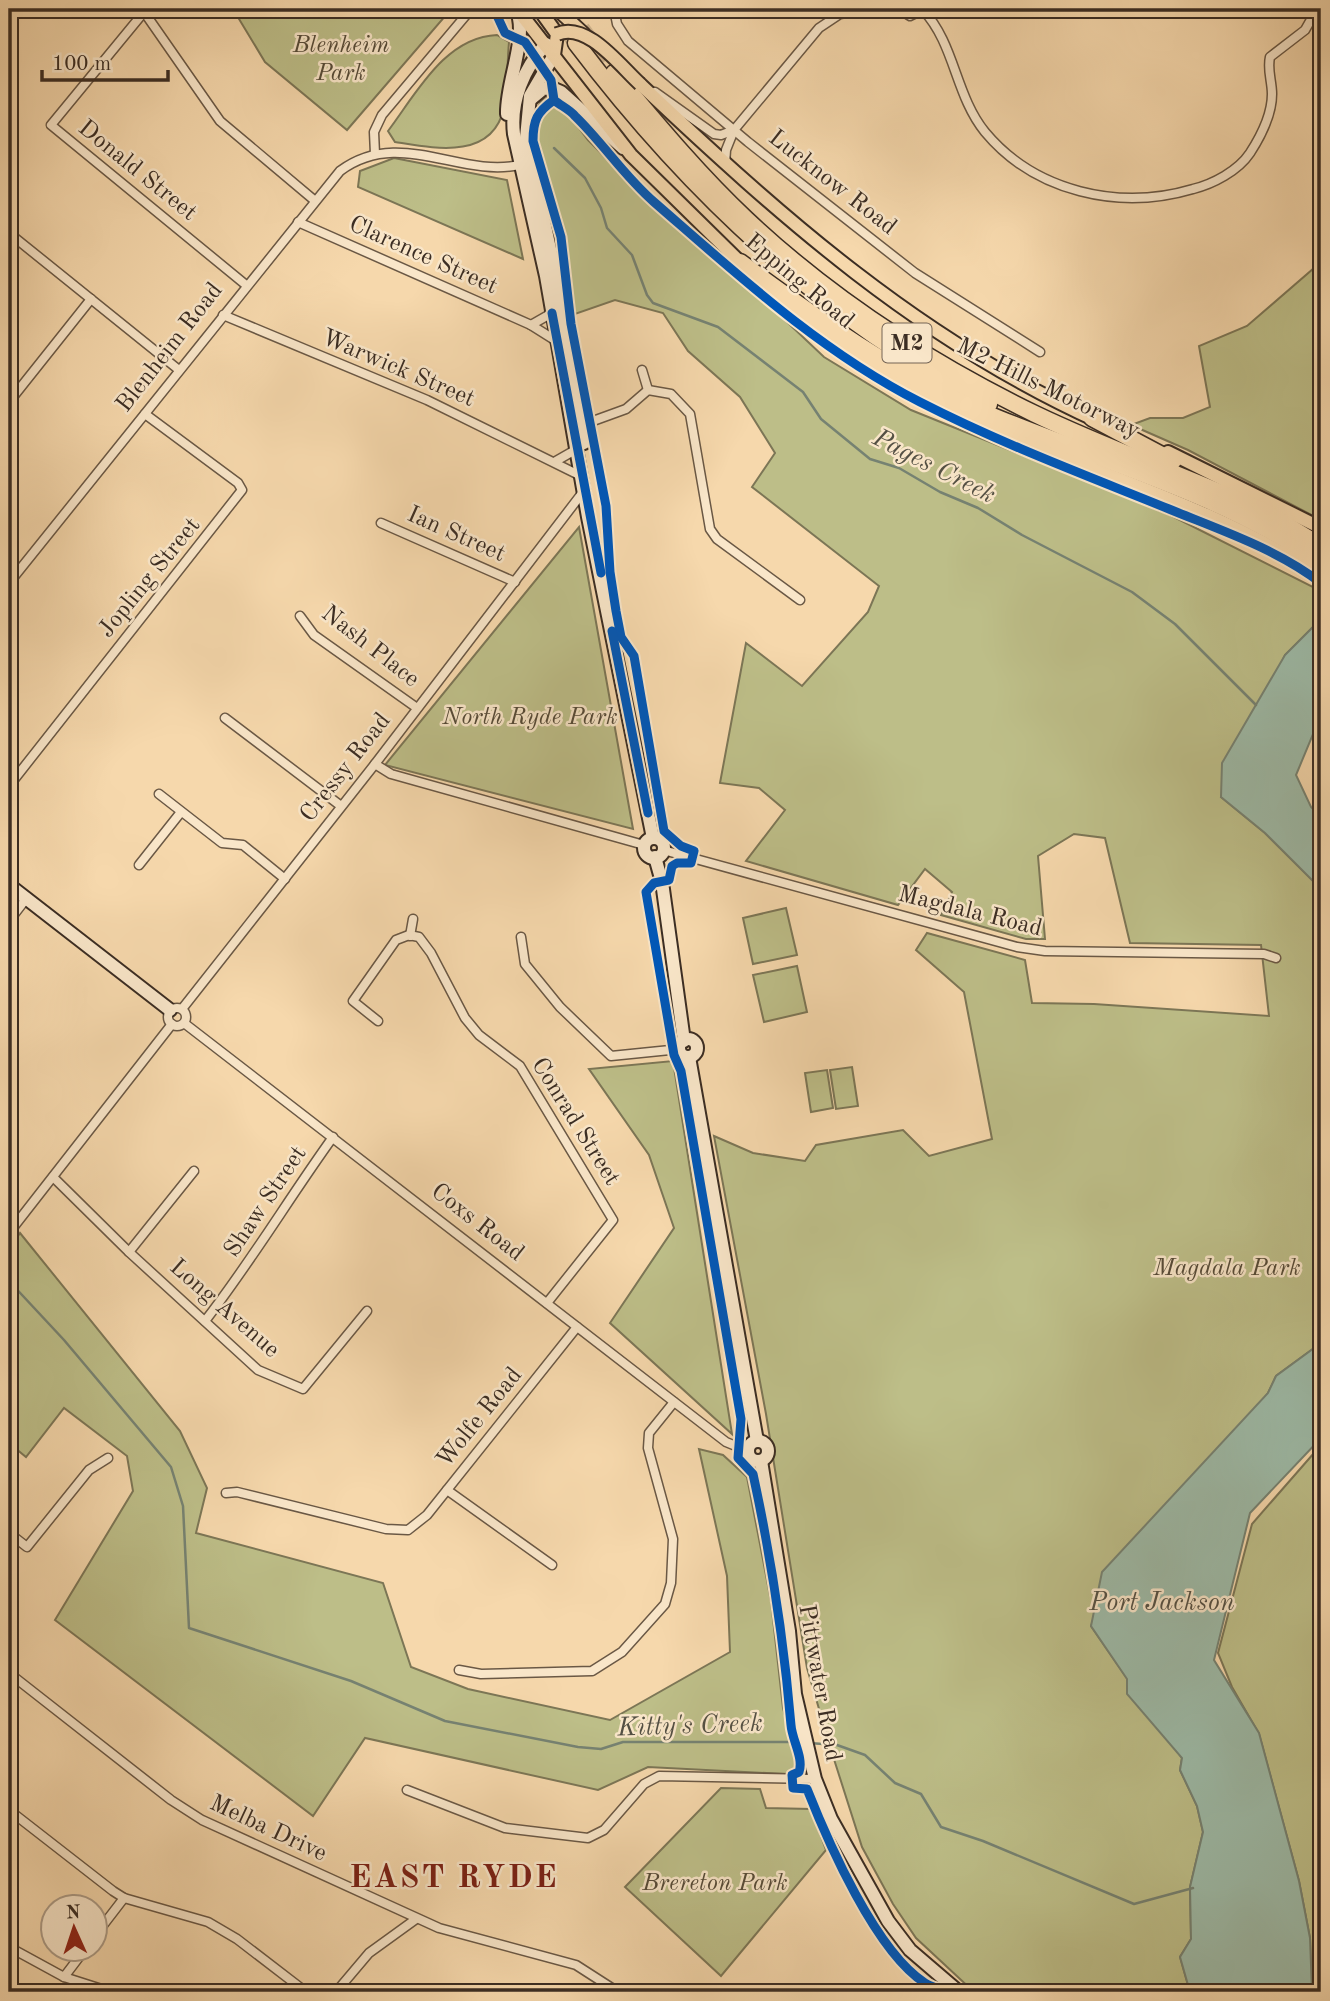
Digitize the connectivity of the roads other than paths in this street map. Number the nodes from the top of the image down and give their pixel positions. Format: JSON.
{"nodes":[{"id":1,"x":516,"y":9,"type":"edge"},
{"id":2,"x":539,"y":9,"type":"edge"},
{"id":3,"x":557,"y":9,"type":"edge"},
{"id":4,"x":614,"y":9,"type":"edge"},
{"id":5,"x":871,"y":9,"type":"edge"},
{"id":6,"x":899,"y":9,"type":"edge"},
{"id":7,"x":923,"y":9,"type":"edge"},
{"id":8,"x":1317,"y":9,"type":"edge"},
{"id":9,"x":143,"y":10,"type":"edge"},
{"id":10,"x":467,"y":14,"type":"dead end"},
{"id":11,"x":554,"y":38,"type":"junction"},
{"id":12,"x":580,"y":38,"type":"junction"},
{"id":13,"x":554,"y":55,"type":"junction"},
{"id":14,"x":614,"y":74,"type":"tunnel mouth"},
{"id":15,"x":640,"y":84,"type":"junction"},
{"id":16,"x":528,"y":104,"type":"junction"},
{"id":17,"x":734,"y":130,"type":"junction"},
{"id":18,"x":514,"y":134,"type":"junction"},
{"id":19,"x":376,"y":154,"type":"junction"},
{"id":20,"x":631,"y":155,"type":"junction"},
{"id":21,"x":524,"y":164,"type":"junction"},
{"id":22,"x":725,"y":164,"type":"junction"},
{"id":23,"x":314,"y":200,"type":"junction"},
{"id":24,"x":298,"y":222,"type":"junction"},
{"id":25,"x":9,"y":233,"type":"edge"},
{"id":26,"x":740,"y":262,"type":"junction"},
{"id":27,"x":246,"y":285,"type":"junction"},
{"id":28,"x":91,"y":299,"type":"junction"},
{"id":29,"x":552,"y":313,"type":"junction"},
{"id":30,"x":223,"y":315,"type":"junction"},
{"id":31,"x":531,"y":325,"type":"junction"},
{"id":32,"x":558,"y":342,"type":"junction"},
{"id":33,"x":1040,"y":352,"type":"dead end"},
{"id":34,"x":179,"y":370,"type":"junction"},
{"id":35,"x":642,"y":370,"type":"dead end"},
{"id":36,"x":648,"y":390,"type":"junction"},
{"id":37,"x":9,"y":402,"type":"edge"},
{"id":38,"x":569,"y":402,"type":"junction"},
{"id":39,"x":145,"y":414,"type":"junction"},
{"id":40,"x":1092,"y":418,"type":"junction"},
{"id":41,"x":582,"y":425,"type":"junction"},
{"id":42,"x":1069,"y":445,"type":"junction"},
{"id":43,"x":577,"y":446,"type":"junction"},
{"id":44,"x":556,"y":461,"type":"junction"},
{"id":45,"x":581,"y":476,"type":"junction"},
{"id":46,"x":584,"y":491,"type":"junction"},
{"id":47,"x":1269,"y":514,"type":"junction"},
{"id":48,"x":566,"y":517,"type":"junction"},
{"id":49,"x":588,"y":517,"type":"junction"},
{"id":50,"x":381,"y":523,"type":"dead end"},
{"id":51,"x":1321,"y":528,"type":"edge"},
{"id":52,"x":593,"y":534,"type":"junction"},
{"id":53,"x":1321,"y":546,"type":"edge"},
{"id":54,"x":1321,"y":562,"type":"edge"},
{"id":55,"x":1321,"y":577,"type":"edge"},
{"id":56,"x":515,"y":582,"type":"junction"},
{"id":57,"x":9,"y":583,"type":"edge"},
{"id":58,"x":800,"y":600,"type":"dead end"},
{"id":59,"x":300,"y":616,"type":"dead end"},
{"id":60,"x":417,"y":708,"type":"junction"},
{"id":61,"x":225,"y":718,"type":"dead end"},
{"id":62,"x":375,"y":764,"type":"junction"},
{"id":63,"x":9,"y":786,"type":"edge"},
{"id":64,"x":159,"y":794,"type":"dead end"},
{"id":65,"x":341,"y":806,"type":"junction"},
{"id":66,"x":181,"y":812,"type":"junction"},
{"id":67,"x":649,"y":842,"type":"junction"},
{"id":68,"x":659,"y":854,"type":"junction"},
{"id":69,"x":139,"y":865,"type":"dead end"},
{"id":70,"x":285,"y":879,"type":"junction"},
{"id":71,"x":9,"y":885,"type":"edge"},
{"id":72,"x":26,"y":899,"type":"junction"},
{"id":73,"x":413,"y":919,"type":"dead end"},
{"id":74,"x":9,"y":921,"type":"edge"},
{"id":75,"x":410,"y":936,"type":"junction"},
{"id":76,"x":521,"y":937,"type":"dead end"},
{"id":77,"x":1276,"y":958,"type":"dead end"},
{"id":78,"x":175,"y":1014,"type":"junction"},
{"id":79,"x":378,"y":1021,"type":"dead end"},
{"id":80,"x":184,"y":1023,"type":"junction"},
{"id":81,"x":684,"y":1049,"type":"junction"},
{"id":82,"x":333,"y":1137,"type":"junction"},
{"id":83,"x":194,"y":1171,"type":"dead end"},
{"id":84,"x":53,"y":1177,"type":"junction"},
{"id":85,"x":12,"y":1229,"type":"dead end"},
{"id":86,"x":129,"y":1252,"type":"junction"},
{"id":87,"x":547,"y":1303,"type":"junction"},
{"id":88,"x":367,"y":1311,"type":"dead end"},
{"id":89,"x":205,"y":1321,"type":"junction"},
{"id":90,"x":577,"y":1327,"type":"junction"},
{"id":91,"x":674,"y":1402,"type":"junction"},
{"id":92,"x":752,"y":1446,"type":"junction"},
{"id":93,"x":108,"y":1458,"type":"dead end"},
{"id":94,"x":447,"y":1490,"type":"junction"},
{"id":95,"x":226,"y":1493,"type":"dead end"},
{"id":96,"x":9,"y":1533,"type":"edge"},
{"id":97,"x":552,"y":1565,"type":"dead end"},
{"id":98,"x":459,"y":1670,"type":"dead end"},
{"id":99,"x":9,"y":1673,"type":"edge"},
{"id":100,"x":815,"y":1779,"type":"junction"},
{"id":101,"x":407,"y":1790,"type":"dead end"},
{"id":102,"x":9,"y":1810,"type":"edge"},
{"id":103,"x":124,"y":1898,"type":"junction"},
{"id":104,"x":108,"y":1919,"type":"edge"},
{"id":105,"x":416,"y":1919,"type":"junction"},
{"id":106,"x":9,"y":1947,"type":"edge"},
{"id":107,"x":75,"y":1962,"type":"edge"},
{"id":108,"x":64,"y":1977,"type":"junction"},
{"id":109,"x":111,"y":1992,"type":"edge"},
{"id":110,"x":306,"y":1992,"type":"edge"},
{"id":111,"x":336,"y":1992,"type":"edge"},
{"id":112,"x":618,"y":1992,"type":"edge"},
{"id":113,"x":960,"y":1992,"type":"edge"}],
"edges":[{"from":1,"to":11,"type":"main road","name":"Epping Road"},
{"from":1,"to":18,"type":"main road"},
{"from":2,"to":11,"type":"main road"},
{"from":3,"to":12,"type":"main road","name":"Epping Road"},
{"from":4,"to":17,"type":"street","name":"Lucknow Road"},
{"from":5,"to":17,"type":"street"},
{"from":6,"to":7,"type":"street"},
{"from":7,"to":8,"type":"street"},
{"from":9,"to":23,"type":"street"},
{"from":9,"to":27,"type":"street","name":"Donald Street"},
{"from":10,"to":19,"type":"street"},
{"from":11,"to":12,"type":"main road","bridge":true},
{"from":11,"to":13,"type":"main road","name":"Epping Road"},
{"from":11,"to":18,"type":"main road"},
{"from":12,"to":15,"type":"main road","name":"Epping Road","bridge":true},
{"from":12,"to":42,"type":"highway","name":"M2 Hills Motorway","number":"M2"},
{"from":13,"to":16,"type":"main road"},
{"from":13,"to":20,"type":"main road","name":"Epping Road"},
{"from":14,"to":47,"type":"highway","name":"M2 Hills Motorway","number":"M2"},
{"from":15,"to":17,"type":"street"},
{"from":15,"to":22,"type":"main road","name":"Epping Road"},
{"from":16,"to":20,"type":"main road"},
{"from":16,"to":21,"type":"main road"},
{"from":17,"to":22,"type":"street"},
{"from":17,"to":33,"type":"street","name":"Lucknow Road"},
{"from":18,"to":21,"type":"main road"},
{"from":19,"to":21,"type":"street","name":"Blenheim Road"},
{"from":19,"to":23,"type":"street","name":"Blenheim Road"},
{"from":20,"to":26,"type":"main road","name":"Epping Road"},
{"from":21,"to":29,"type":"main road"},
{"from":21,"to":41,"type":"main road"},
{"from":22,"to":40,"type":"main road","name":"Epping Road"},
{"from":23,"to":24,"type":"street","name":"Blenheim Road"},
{"from":24,"to":27,"type":"street","name":"Blenheim Road"},
{"from":24,"to":31,"type":"street","name":"Clarence Street"},
{"from":25,"to":28,"type":"street"},
{"from":26,"to":42,"type":"highway","number":"M2"},
{"from":26,"to":55,"type":"main road","name":"Epping Road"},
{"from":27,"to":30,"type":"street","name":"Blenheim Road"},
{"from":28,"to":34,"type":"street"},
{"from":28,"to":37,"type":"street"},
{"from":29,"to":31,"type":"street"},
{"from":29,"to":32,"type":"main road"},
{"from":30,"to":34,"type":"street","name":"Blenheim Road"},
{"from":30,"to":44,"type":"street","name":"Warwick Street"},
{"from":31,"to":32,"type":"street","name":"Clarence Street"},
{"from":32,"to":38,"type":"main road"},
{"from":34,"to":39,"type":"street","name":"Blenheim Road"},
{"from":35,"to":36,"type":"street"},
{"from":36,"to":41,"type":"street"},
{"from":36,"to":58,"type":"street"},
{"from":38,"to":41,"type":"street"},
{"from":38,"to":43,"type":"main road"},
{"from":39,"to":57,"type":"street","name":"Blenheim Road"},
{"from":39,"to":63,"type":"street","name":"Jopling Street"},
{"from":40,"to":47,"type":"highway","number":"M2"},
{"from":40,"to":51,"type":"main road","name":"Epping Road"},
{"from":41,"to":43,"type":"street"},
{"from":41,"to":52,"type":"main road"},
{"from":42,"to":54,"type":"highway","number":"M2"},
{"from":43,"to":44,"type":"street"},
{"from":43,"to":45,"type":"main road"},
{"from":44,"to":45,"type":"street","name":"Warwick Street"},
{"from":45,"to":46,"type":"main road"},
{"from":46,"to":48,"type":"street","name":"Cressy Road"},
{"from":46,"to":49,"type":"main road"},
{"from":47,"to":53,"type":"highway","number":"M2"},
{"from":48,"to":49,"type":"street"},
{"from":48,"to":56,"type":"street","name":"Cressy Road"},
{"from":49,"to":52,"type":"main road"},
{"from":50,"to":56,"type":"street","name":"Ian Street"},
{"from":52,"to":67,"type":"main road"},
{"from":56,"to":60,"type":"street","name":"Cressy Road"},
{"from":59,"to":60,"type":"street","name":"Nash Place"},
{"from":60,"to":62,"type":"street","name":"Cressy Road"},
{"from":61,"to":65,"type":"street"},
{"from":62,"to":65,"type":"street","name":"Cressy Road"},
{"from":62,"to":67,"type":"street"},
{"from":64,"to":66,"type":"street"},
{"from":65,"to":70,"type":"street","name":"Cressy Road"},
{"from":66,"to":69,"type":"street"},
{"from":66,"to":70,"type":"street"},
{"from":67,"to":68,"type":"main road"},
{"from":68,"to":77,"type":"street","name":"Magdala Road"},
{"from":68,"to":81,"type":"main road"},
{"from":70,"to":78,"type":"street","name":"Cressy Road"},
{"from":71,"to":72,"type":"main road"},
{"from":72,"to":74,"type":"street"},
{"from":72,"to":78,"type":"main road"},
{"from":73,"to":75,"type":"street"},
{"from":75,"to":79,"type":"street"},
{"from":75,"to":87,"type":"street","name":"Conrad Street"},
{"from":76,"to":81,"type":"street"},
{"from":78,"to":80,"type":"street"},
{"from":78,"to":80,"type":"street"},
{"from":78,"to":84,"type":"street","name":"Cressy Road"},
{"from":80,"to":82,"type":"street","name":"Coxs Road"},
{"from":81,"to":92,"type":"main road"},
{"from":82,"to":87,"type":"street","name":"Coxs Road"},
{"from":82,"to":89,"type":"street","name":"Shaw Street"},
{"from":83,"to":86,"type":"street"},
{"from":84,"to":85,"type":"street","name":"Cressy Road"},
{"from":84,"to":86,"type":"street","name":"Long Avenue"},
{"from":86,"to":89,"type":"street","name":"Long Avenue"},
{"from":87,"to":90,"type":"street","name":"Coxs Road"},
{"from":88,"to":89,"type":"street","name":"Long Avenue"},
{"from":90,"to":91,"type":"street","name":"Coxs Road"},
{"from":90,"to":94,"type":"street","name":"Wolfe Road"},
{"from":91,"to":92,"type":"street","name":"Coxs Road"},
{"from":91,"to":98,"type":"street"},
{"from":92,"to":100,"type":"main road","name":"Pittwater Road"},
{"from":93,"to":96,"type":"street"},
{"from":94,"to":95,"type":"street","name":"Wolfe Road"},
{"from":94,"to":97,"type":"street"},
{"from":99,"to":105,"type":"street","name":"Melba Drive"},
{"from":100,"to":101,"type":"street"},
{"from":100,"to":113,"type":"main road","name":"Pittwater Road"},
{"from":102,"to":103,"type":"street"},
{"from":103,"to":104,"type":"street"},
{"from":103,"to":110,"type":"street"},
{"from":105,"to":111,"type":"street"},
{"from":105,"to":112,"type":"street","name":"Melba Drive"},
{"from":106,"to":108,"type":"street"},
{"from":107,"to":108,"type":"street"},
{"from":108,"to":109,"type":"street"}]}
